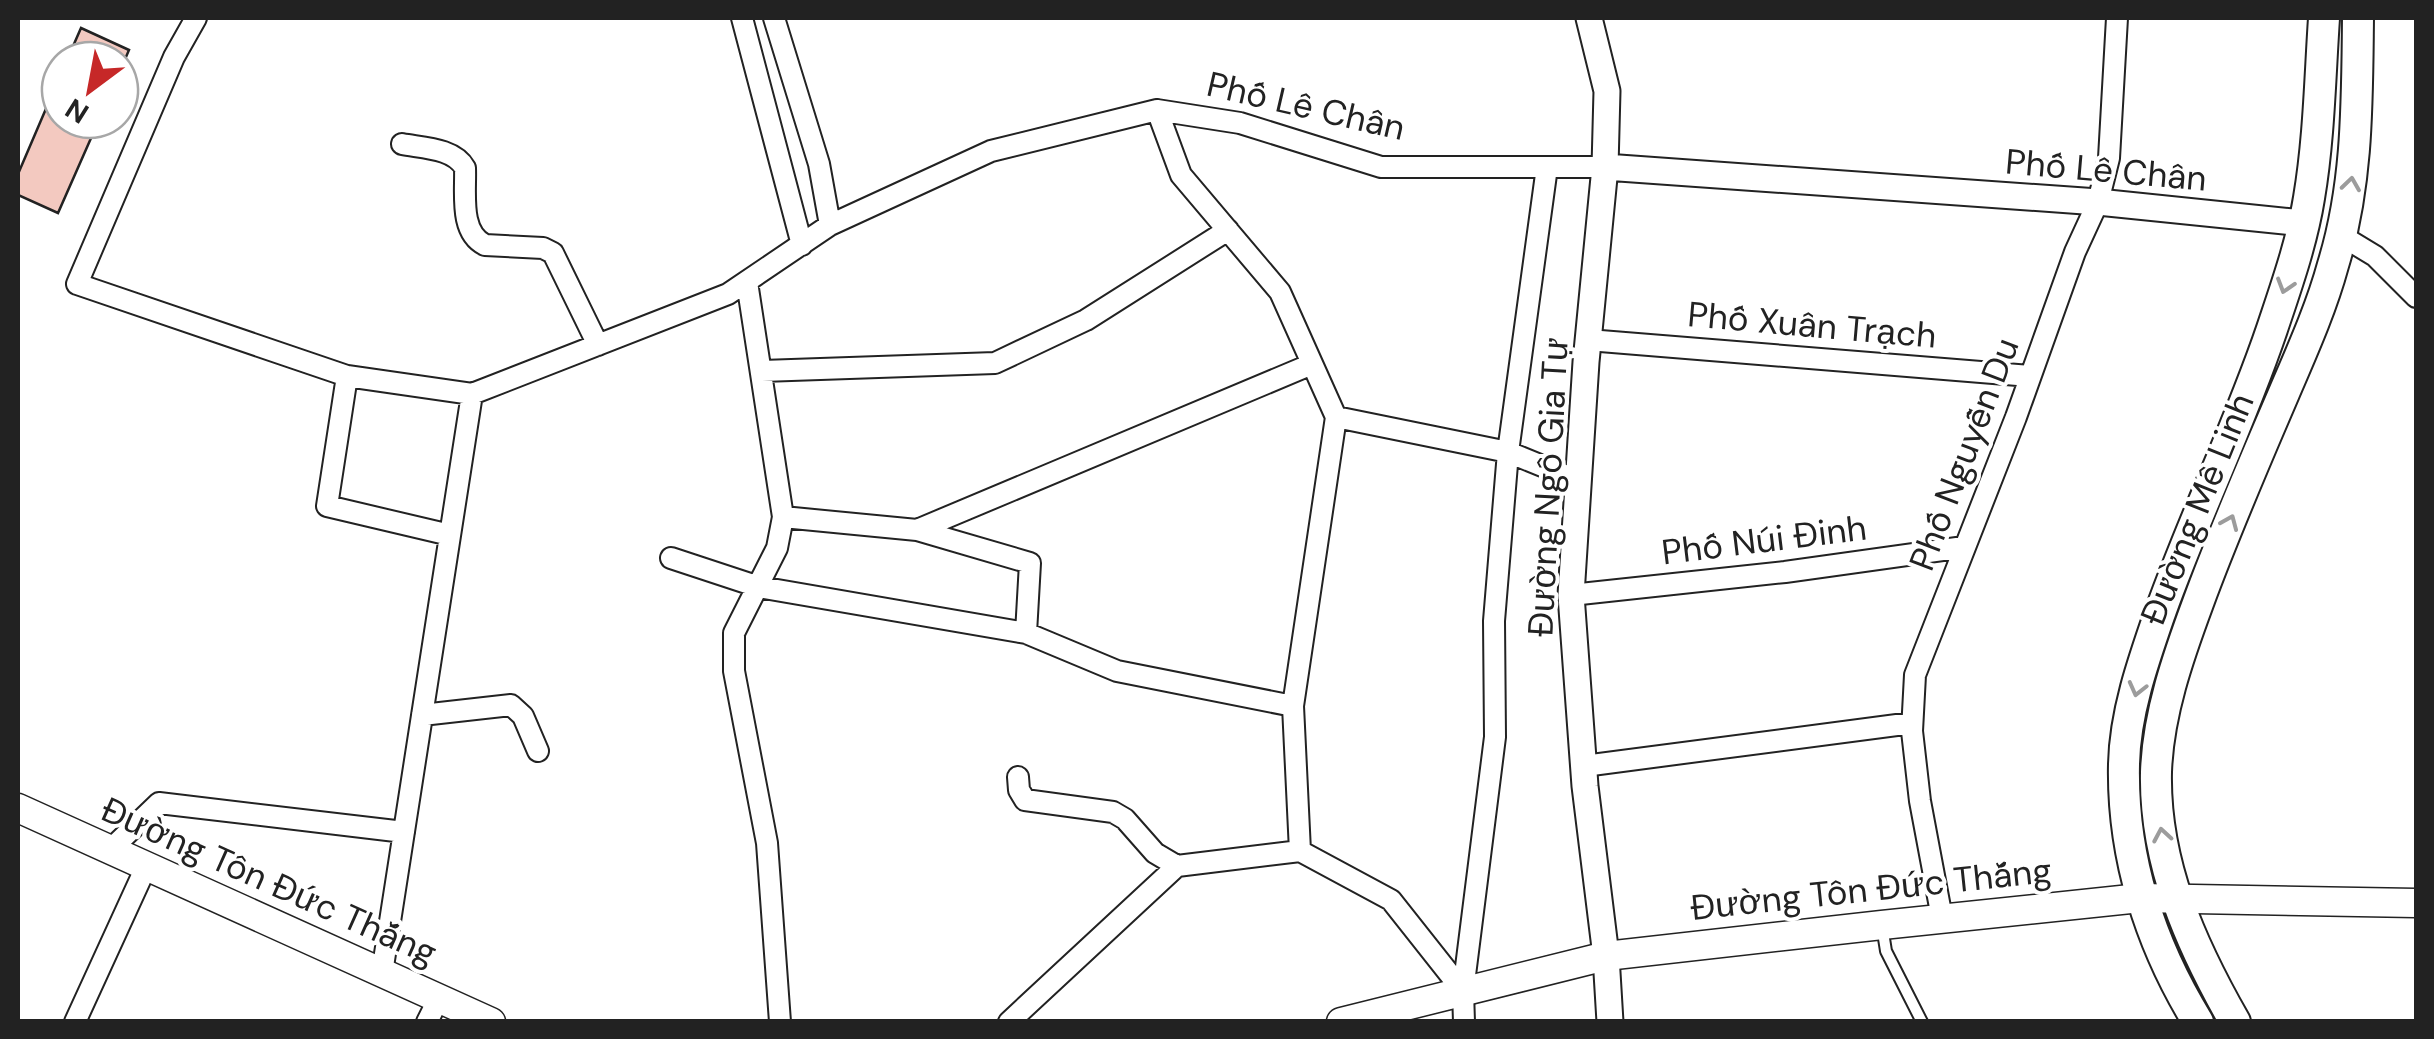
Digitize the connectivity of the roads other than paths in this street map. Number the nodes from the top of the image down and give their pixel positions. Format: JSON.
{"nodes":[{"id":1,"x":196,"y":18,"type":"edge"},
{"id":2,"x":742,"y":18,"type":"edge"},
{"id":3,"x":774,"y":18,"type":"edge"},
{"id":4,"x":1589,"y":18,"type":"edge"},
{"id":5,"x":2118,"y":18,"type":"edge"},
{"id":6,"x":2324,"y":18,"type":"edge"},
{"id":7,"x":2358,"y":18,"type":"edge"},
{"id":8,"x":1157,"y":110,"type":"junction"},
{"id":9,"x":402,"y":144,"type":"dead end"},
{"id":10,"x":1547,"y":167,"type":"junction"},
{"id":11,"x":1605,"y":167,"type":"junction"},
{"id":12,"x":2098,"y":202,"type":"junction"},
{"id":13,"x":2303,"y":224,"type":"junction"},
{"id":14,"x":830,"y":225,"type":"junction"},
{"id":15,"x":1228,"y":230,"type":"junction"},
{"id":16,"x":2342,"y":236,"type":"junction"},
{"id":17,"x":802,"y":244,"type":"junction"},
{"id":18,"x":747,"y":282,"type":"junction"},
{"id":19,"x":2416,"y":297,"type":"edge"},
{"id":20,"x":1588,"y":340,"type":"junction"},
{"id":21,"x":598,"y":345,"type":"junction"},
{"id":22,"x":1312,"y":364,"type":"junction"},
{"id":23,"x":762,"y":370,"type":"junction"},
{"id":24,"x":348,"y":376,"type":"junction"},
{"id":25,"x":2030,"y":376,"type":"junction"},
{"id":26,"x":472,"y":394,"type":"junction"},
{"id":27,"x":1336,"y":417,"type":"junction"},
{"id":28,"x":1508,"y":452,"type":"junction"},
{"id":29,"x":1579,"y":481,"type":"junction"},
{"id":30,"x":783,"y":516,"type":"junction"},
{"id":31,"x":917,"y":530,"type":"junction"},
{"id":32,"x":450,"y":536,"type":"junction"},
{"id":33,"x":1964,"y":548,"type":"junction"},
{"id":34,"x":670,"y":558,"type":"dead end"},
{"id":35,"x":759,"y":587,"type":"junction"},
{"id":36,"x":1572,"y":595,"type":"junction"},
{"id":37,"x":1026,"y":633,"type":"junction"},
{"id":38,"x":1293,"y":706,"type":"junction"},
{"id":39,"x":422,"y":715,"type":"junction"},
{"id":40,"x":1912,"y":723,"type":"junction"},
{"id":41,"x":538,"y":751,"type":"dead end"},
{"id":42,"x":1584,"y":766,"type":"junction"},
{"id":43,"x":1018,"y":777,"type":"dead end"},
{"id":44,"x":18,"y":808,"type":"edge"},
{"id":45,"x":404,"y":832,"type":"junction"},
{"id":46,"x":110,"y":850,"type":"junction"},
{"id":47,"x":1300,"y":851,"type":"junction"},
{"id":48,"x":146,"y":866,"type":"junction"},
{"id":49,"x":1176,"y":866,"type":"junction"},
{"id":50,"x":2174,"y":897,"type":"junction"},
{"id":51,"x":2140,"y":898,"type":"junction"},
{"id":52,"x":2416,"y":904,"type":"edge"},
{"id":53,"x":1942,"y":918,"type":"junction"},
{"id":54,"x":1882,"y":925,"type":"junction"},
{"id":55,"x":1606,"y":956,"type":"junction"},
{"id":56,"x":382,"y":973,"type":"junction"},
{"id":57,"x":1463,"y":990,"type":"junction"},
{"id":58,"x":433,"y":1010,"type":"edge"},
{"id":59,"x":75,"y":1022,"type":"edge"},
{"id":60,"x":491,"y":1022,"type":"edge"},
{"id":61,"x":780,"y":1022,"type":"edge"},
{"id":62,"x":1009,"y":1022,"type":"edge"},
{"id":63,"x":1341,"y":1022,"type":"edge"},
{"id":64,"x":1464,"y":1022,"type":"edge"},
{"id":65,"x":1610,"y":1022,"type":"edge"},
{"id":66,"x":1922,"y":1022,"type":"edge"},
{"id":67,"x":2198,"y":1022,"type":"edge"},
{"id":68,"x":2235,"y":1022,"type":"edge"}],
"edges":[{"from":1,"to":24,"type":"street"},
{"from":2,"to":17,"type":"street"},
{"from":3,"to":14,"type":"street"},
{"from":4,"to":11,"type":"street","name":"Đường Ngô Gia Tự"},
{"from":5,"to":12,"type":"street","name":"Phố Nguyễn Du"},
{"from":6,"to":13,"type":"main road","name":"Đường Mê Linh"},
{"from":16,"to":7,"type":"main road","name":"Đường Mê Linh","one_way":true},
{"from":8,"to":10,"type":"street","name":"Phố Lê Chân"},
{"from":8,"to":14,"type":"street","name":"Phố Lê Chân"},
{"from":8,"to":15,"type":"street"},
{"from":9,"to":21,"type":"street"},
{"from":10,"to":11,"type":"street","name":"Phố Lê Chân"},
{"from":10,"to":28,"type":"street"},
{"from":11,"to":12,"type":"street","name":"Phố Lê Chân"},
{"from":11,"to":20,"type":"street","name":"Đường Ngô Gia Tự"},
{"from":12,"to":13,"type":"street","name":"Phố Lê Chân"},
{"from":12,"to":25,"type":"street","name":"Phố Nguyễn Du"},
{"from":13,"to":51,"type":"main road","name":"Đường Mê Linh","one_way":true},
{"from":14,"to":17,"type":"street","name":"Phố Lê Chân"},
{"from":15,"to":22,"type":"street"},
{"from":15,"to":23,"type":"street"},
{"from":16,"to":19,"type":"street"},
{"from":50,"to":16,"type":"main road","name":"Đường Mê Linh","one_way":true},
{"from":17,"to":18,"type":"street","name":"Phố Lê Chân"},
{"from":18,"to":21,"type":"street","name":"Phố Lê Chân"},
{"from":18,"to":23,"type":"street"},
{"from":20,"to":25,"type":"street","name":"Phố Xuân Trạch"},
{"from":20,"to":29,"type":"street","name":"Đường Ngô Gia Tự"},
{"from":21,"to":26,"type":"street","name":"Phố Lê Chân"},
{"from":22,"to":27,"type":"street"},
{"from":22,"to":31,"type":"street"},
{"from":23,"to":30,"type":"street"},
{"from":24,"to":26,"type":"street"},
{"from":24,"to":32,"type":"street"},
{"from":25,"to":33,"type":"street","name":"Phố Nguyễn Du"},
{"from":26,"to":32,"type":"street"},
{"from":27,"to":28,"type":"street"},
{"from":27,"to":38,"type":"street"},
{"from":28,"to":29,"type":"street"},
{"from":28,"to":57,"type":"street"},
{"from":29,"to":36,"type":"street","name":"Đường Ngô Gia Tự"},
{"from":30,"to":31,"type":"street"},
{"from":30,"to":35,"type":"street"},
{"from":31,"to":37,"type":"street"},
{"from":32,"to":39,"type":"street"},
{"from":33,"to":36,"type":"street","name":"Phố Núi Đinh"},
{"from":33,"to":40,"type":"street","name":"Phố Nguyễn Du"},
{"from":34,"to":35,"type":"street"},
{"from":35,"to":37,"type":"street"},
{"from":35,"to":61,"type":"street"},
{"from":36,"to":42,"type":"street","name":"Đường Ngô Gia Tự"},
{"from":37,"to":38,"type":"street"},
{"from":38,"to":47,"type":"street"},
{"from":39,"to":41,"type":"street"},
{"from":39,"to":45,"type":"street"},
{"from":40,"to":42,"type":"street"},
{"from":40,"to":53,"type":"street","name":"Phố Nguyễn Du"},
{"from":42,"to":55,"type":"street","name":"Đường Ngô Gia Tự"},
{"from":43,"to":49,"type":"street"},
{"from":44,"to":46,"type":"main road","name":"Đường Tôn Đức Thắng"},
{"from":45,"to":46,"type":"street"},
{"from":45,"to":56,"type":"street"},
{"from":46,"to":48,"type":"main road","name":"Đường Tôn Đức Thắng"},
{"from":47,"to":49,"type":"street"},
{"from":47,"to":57,"type":"street"},
{"from":48,"to":56,"type":"main road","name":"Đường Tôn Đức Thắng"},
{"from":48,"to":59,"type":"street"},
{"from":49,"to":62,"type":"street"},
{"from":50,"to":51,"type":"main road","name":"Đường Tôn Đức Thắng"},
{"from":50,"to":52,"type":"main road","name":"Đường Tôn Đức Thắng"},
{"from":50,"to":68,"type":"main road","name":"Đường Mê Linh"},
{"from":51,"to":53,"type":"main road","name":"Đường Tôn Đức Thắng"},
{"from":51,"to":67,"type":"main road","name":"Đường Mê Linh"},
{"from":53,"to":54,"type":"main road","name":"Đường Tôn Đức Thắng"},
{"from":54,"to":55,"type":"main road","name":"Đường Tôn Đức Thắng"},
{"from":54,"to":66,"type":"lane"},
{"from":55,"to":57,"type":"main road","name":"Đường Tôn Đức Thắng"},
{"from":55,"to":65,"type":"street","name":"Đường Ngô Gia Tự"},
{"from":56,"to":58,"type":"main road","name":"Đường Tôn Đức Thắng"},
{"from":57,"to":63,"type":"main road","name":"Đường Tôn Đức Thắng"},
{"from":57,"to":64,"type":"street"},
{"from":58,"to":60,"type":"main road","name":"Đường Tôn Đức Thắng"}]}
